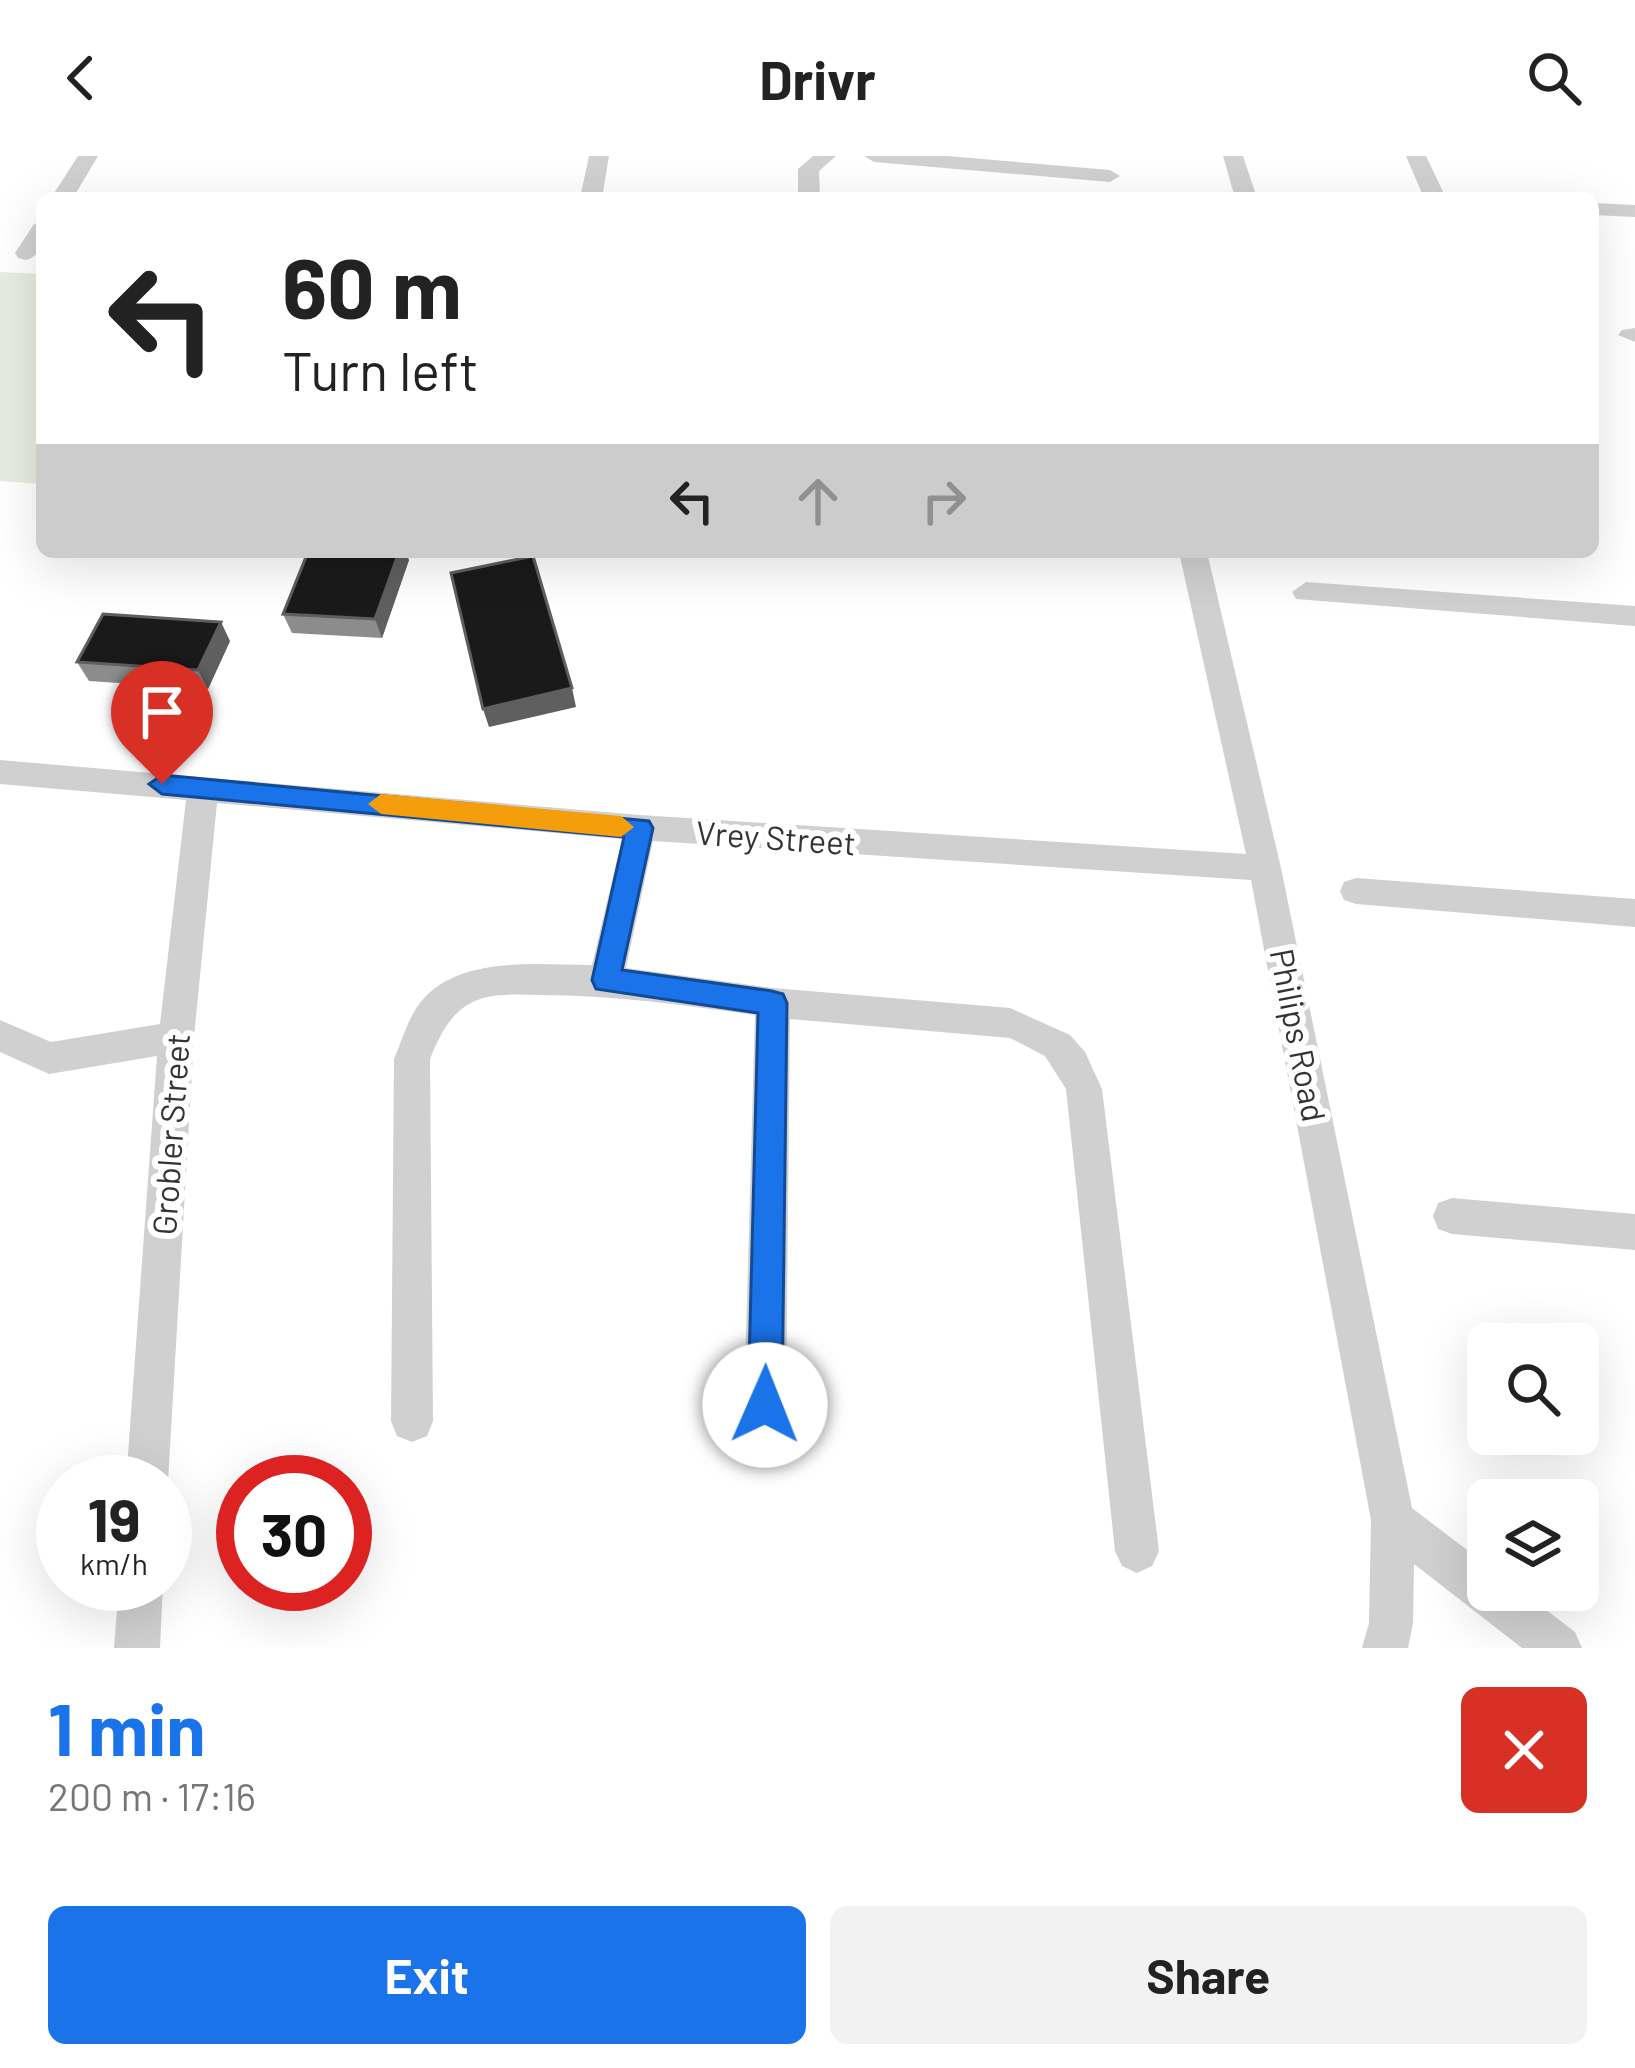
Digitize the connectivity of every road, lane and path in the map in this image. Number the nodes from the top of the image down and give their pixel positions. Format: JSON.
{"nodes":[{"id":1,"x":88,"y":156,"type":"edge"},
{"id":2,"x":599,"y":156,"type":"edge"},
{"id":3,"x":826,"y":156,"type":"edge"},
{"id":4,"x":874,"y":156,"type":"edge"},
{"id":5,"x":1233,"y":156,"type":"edge"},
{"id":6,"x":1416,"y":156,"type":"edge"},
{"id":7,"x":980,"y":167,"type":"edge"},
{"id":8,"x":1110,"y":177,"type":"edge"},
{"id":9,"x":66,"y":192,"type":"edge"},
{"id":10,"x":592,"y":192,"type":"edge"},
{"id":11,"x":809,"y":192,"type":"edge"},
{"id":12,"x":1244,"y":192,"type":"edge"},
{"id":13,"x":1432,"y":192,"type":"edge"},
{"id":14,"x":1599,"y":209,"type":"edge"},
{"id":15,"x":1635,"y":211,"type":"edge"},
{"id":16,"x":36,"y":238,"type":"edge"},
{"id":17,"x":26,"y":254,"type":"dead end"},
{"id":18,"x":1194,"y":558,"type":"edge"},
{"id":19,"x":1306,"y":592,"type":"dead end"},
{"id":20,"x":1635,"y":616,"type":"edge"},
{"id":21,"x":0,"y":772,"type":"edge"},
{"id":22,"x":203,"y":788,"type":"junction"},
{"id":23,"x":640,"y":828,"type":"junction"},
{"id":24,"x":1265,"y":868,"type":"junction"},
{"id":25,"x":1356,"y":891,"type":"dead end"},
{"id":26,"x":1635,"y":913,"type":"edge"},
{"id":27,"x":606,"y":980,"type":"junction"},
{"id":28,"x":772,"y":1003,"type":"junction"},
{"id":29,"x":0,"y":1035,"type":"edge"},
{"id":30,"x":176,"y":1037,"type":"junction"},
{"id":31,"x":1452,"y":1216,"type":"dead end"},
{"id":32,"x":1635,"y":1232,"type":"edge"},
{"id":33,"x":765,"y":1405,"type":"dead end"},
{"id":34,"x":412,"y":1421,"type":"dead end"},
{"id":35,"x":149,"y":1455,"type":"edge"},
{"id":36,"x":1393,"y":1520,"type":"junction"},
{"id":37,"x":1137,"y":1551,"type":"dead end"},
{"id":38,"x":139,"y":1611,"type":"edge"},
{"id":39,"x":137,"y":1648,"type":"edge"},
{"id":40,"x":1385,"y":1648,"type":"edge"},
{"id":41,"x":1558,"y":1648,"type":"edge"}],
"edges":[{"from":1,"to":9,"type":"street"},
{"from":2,"to":10,"type":"street"},
{"from":3,"to":11,"type":"street"},
{"from":4,"to":7,"type":"street"},
{"from":5,"to":12,"type":"street"},
{"from":6,"to":13,"type":"street"},
{"from":7,"to":8,"type":"street"},
{"from":14,"to":15,"type":"street"},
{"from":16,"to":17,"type":"street"},
{"from":18,"to":24,"type":"street","name":"Philips Road"},
{"from":19,"to":20,"type":"street"},
{"from":21,"to":22,"type":"street","name":"Vrey Street"},
{"from":22,"to":23,"type":"street","name":"Vrey Street"},
{"from":22,"to":30,"type":"street","name":"Grobler Street"},
{"from":23,"to":24,"type":"street","name":"Vrey Street"},
{"from":23,"to":27,"type":"street"},
{"from":24,"to":36,"type":"street","name":"Philips Road"},
{"from":25,"to":26,"type":"street"},
{"from":27,"to":28,"type":"street"},
{"from":27,"to":34,"type":"street"},
{"from":28,"to":33,"type":"street"},
{"from":28,"to":37,"type":"street"},
{"from":29,"to":30,"type":"street"},
{"from":30,"to":35,"type":"street","name":"Grobler Street"},
{"from":31,"to":32,"type":"street"},
{"from":36,"to":40,"type":"street","name":"Philips Road"},
{"from":36,"to":41,"type":"street"},
{"from":38,"to":39,"type":"street"}]}
